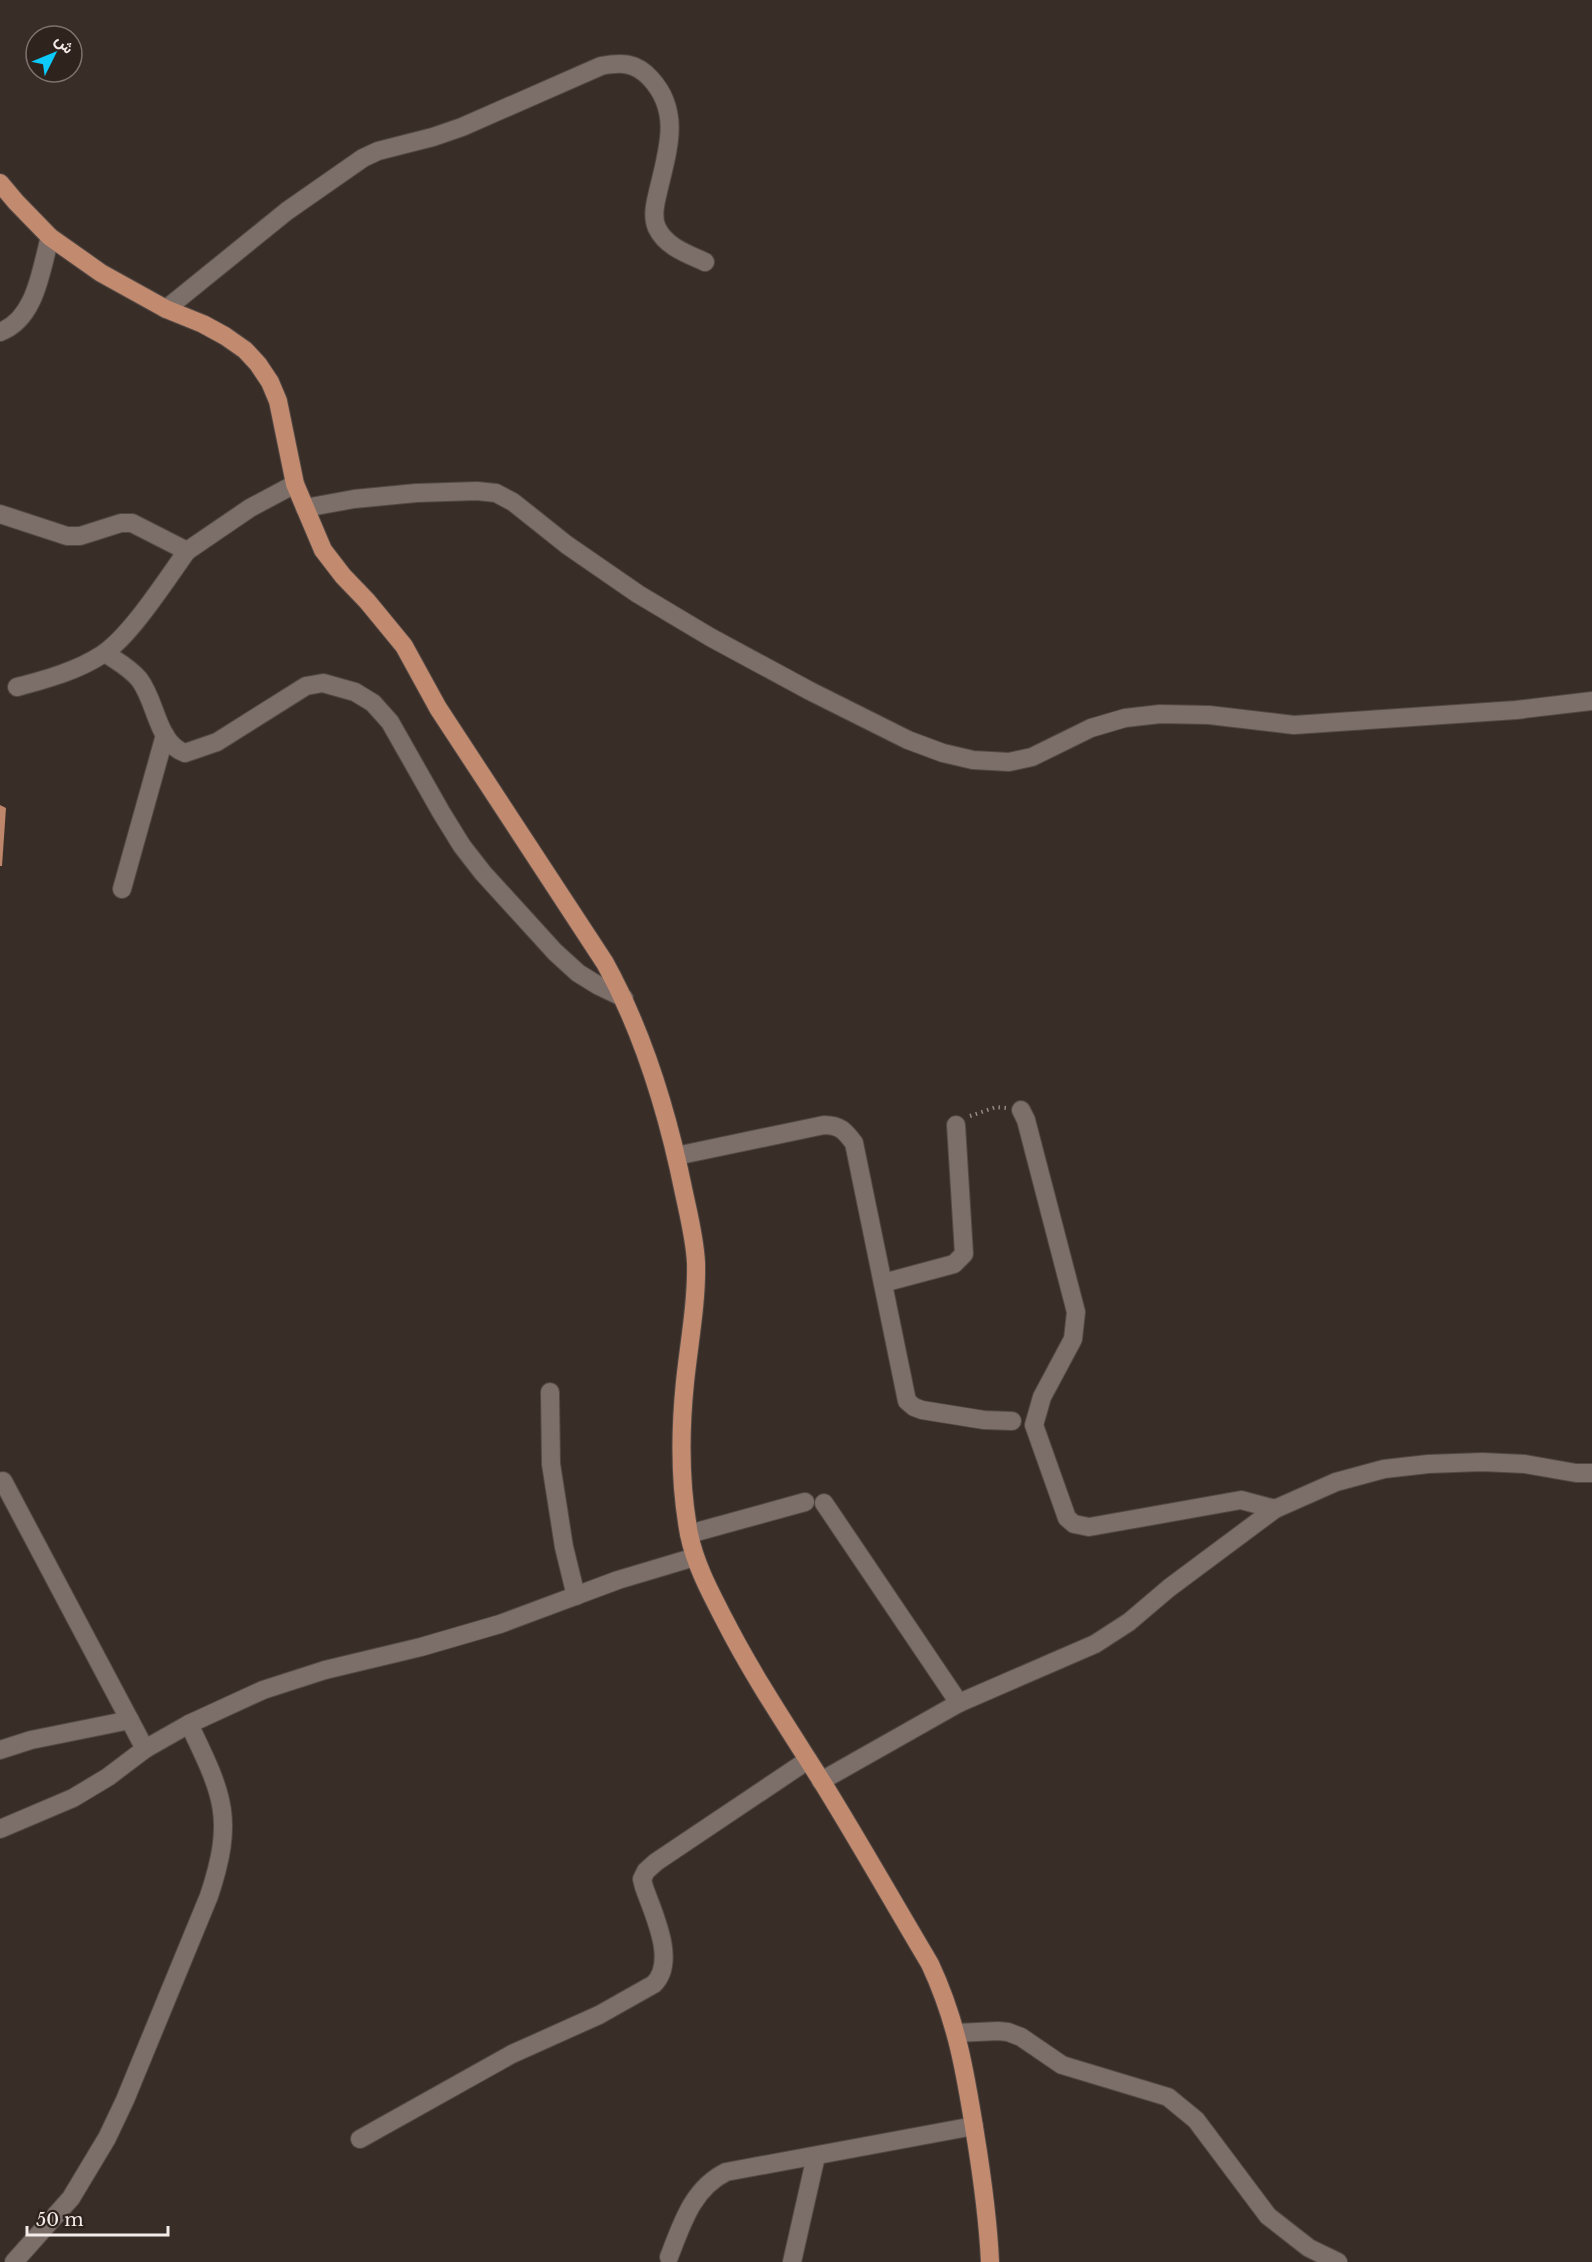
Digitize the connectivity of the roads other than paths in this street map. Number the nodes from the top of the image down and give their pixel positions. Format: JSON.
{"nodes":[{"id":1,"x":0,"y":183,"type":"edge"},
{"id":2,"x":50,"y":237,"type":"junction"},
{"id":3,"x":705,"y":262,"type":"dead end"},
{"id":4,"x":166,"y":309,"type":"junction"},
{"id":5,"x":0,"y":332,"type":"edge"},
{"id":6,"x":295,"y":484,"type":"junction"},
{"id":7,"x":305,"y":508,"type":"junction"},
{"id":8,"x":0,"y":514,"type":"edge"},
{"id":9,"x":187,"y":551,"type":"junction"},
{"id":10,"x":105,"y":653,"type":"junction"},
{"id":11,"x":17,"y":687,"type":"dead end"},
{"id":12,"x":1592,"y":701,"type":"edge"},
{"id":13,"x":165,"y":735,"type":"junction"},
{"id":14,"x":122,"y":890,"type":"dead end"},
{"id":15,"x":624,"y":998,"type":"junction"},
{"id":16,"x":1021,"y":1110,"type":"road end"},
{"id":17,"x":957,"y":1125,"type":"road end"},
{"id":18,"x":676,"y":1156,"type":"junction"},
{"id":19,"x":883,"y":1283,"type":"junction"},
{"id":20,"x":550,"y":1392,"type":"dead end"},
{"id":21,"x":1012,"y":1421,"type":"dead end"},
{"id":22,"x":1592,"y":1473,"type":"edge"},
{"id":23,"x":3,"y":1480,"type":"dead end"},
{"id":24,"x":804,"y":1502,"type":"dead end"},
{"id":25,"x":824,"y":1503,"type":"dead end"},
{"id":26,"x":1275,"y":1509,"type":"junction"},
{"id":27,"x":689,"y":1534,"type":"junction"},
{"id":28,"x":695,"y":1557,"type":"junction"},
{"id":29,"x":576,"y":1596,"type":"junction"},
{"id":30,"x":959,"y":1702,"type":"junction"},
{"id":31,"x":130,"y":1720,"type":"junction"},
{"id":32,"x":189,"y":1724,"type":"junction"},
{"id":33,"x":145,"y":1749,"type":"junction"},
{"id":34,"x":0,"y":1750,"type":"edge"},
{"id":35,"x":808,"y":1760,"type":"junction"},
{"id":36,"x":821,"y":1781,"type":"junction"},
{"id":37,"x":0,"y":1829,"type":"edge"},
{"id":38,"x":956,"y":2033,"type":"junction"},
{"id":39,"x":974,"y":2126,"type":"junction"},
{"id":40,"x":360,"y":2139,"type":"dead end"},
{"id":41,"x":816,"y":2157,"type":"junction"},
{"id":42,"x":669,"y":2257,"type":"dead end"},
{"id":43,"x":12,"y":2261,"type":"edge"},
{"id":44,"x":792,"y":2262,"type":"edge"},
{"id":45,"x":990,"y":2262,"type":"edge"},
{"id":46,"x":1338,"y":2262,"type":"edge"}],
"edges":[{"from":1,"to":2,"type":"main road"},
{"from":2,"to":4,"type":"main road"},
{"from":2,"to":5,"type":"street"},
{"from":3,"to":4,"type":"street"},
{"from":4,"to":6,"type":"main road"},
{"from":6,"to":7,"type":"main road"},
{"from":6,"to":9,"type":"street"},
{"from":7,"to":12,"type":"street"},
{"from":7,"to":15,"type":"main road"},
{"from":8,"to":9,"type":"street"},
{"from":9,"to":10,"type":"street"},
{"from":10,"to":11,"type":"street"},
{"from":10,"to":13,"type":"street"},
{"from":13,"to":14,"type":"street"},
{"from":13,"to":15,"type":"street"},
{"from":15,"to":18,"type":"main road"},
{"from":16,"to":26,"type":"street"},
{"from":17,"to":19,"type":"street"},
{"from":18,"to":19,"type":"street"},
{"from":18,"to":27,"type":"main road"},
{"from":19,"to":21,"type":"street"},
{"from":20,"to":29,"type":"street"},
{"from":22,"to":26,"type":"street"},
{"from":23,"to":31,"type":"street"},
{"from":24,"to":27,"type":"street"},
{"from":25,"to":30,"type":"street"},
{"from":26,"to":30,"type":"street"},
{"from":27,"to":28,"type":"main road"},
{"from":28,"to":29,"type":"street"},
{"from":28,"to":35,"type":"main road"},
{"from":29,"to":32,"type":"street"},
{"from":30,"to":36,"type":"street"},
{"from":31,"to":33,"type":"street"},
{"from":31,"to":34,"type":"street"},
{"from":32,"to":33,"type":"street"},
{"from":32,"to":43,"type":"street"},
{"from":33,"to":37,"type":"street"},
{"from":35,"to":36,"type":"main road"},
{"from":35,"to":40,"type":"street"},
{"from":36,"to":38,"type":"main road"},
{"from":38,"to":39,"type":"main road"},
{"from":38,"to":46,"type":"street"},
{"from":39,"to":41,"type":"street"},
{"from":39,"to":45,"type":"main road"},
{"from":41,"to":42,"type":"street"},
{"from":41,"to":44,"type":"street"}]}
